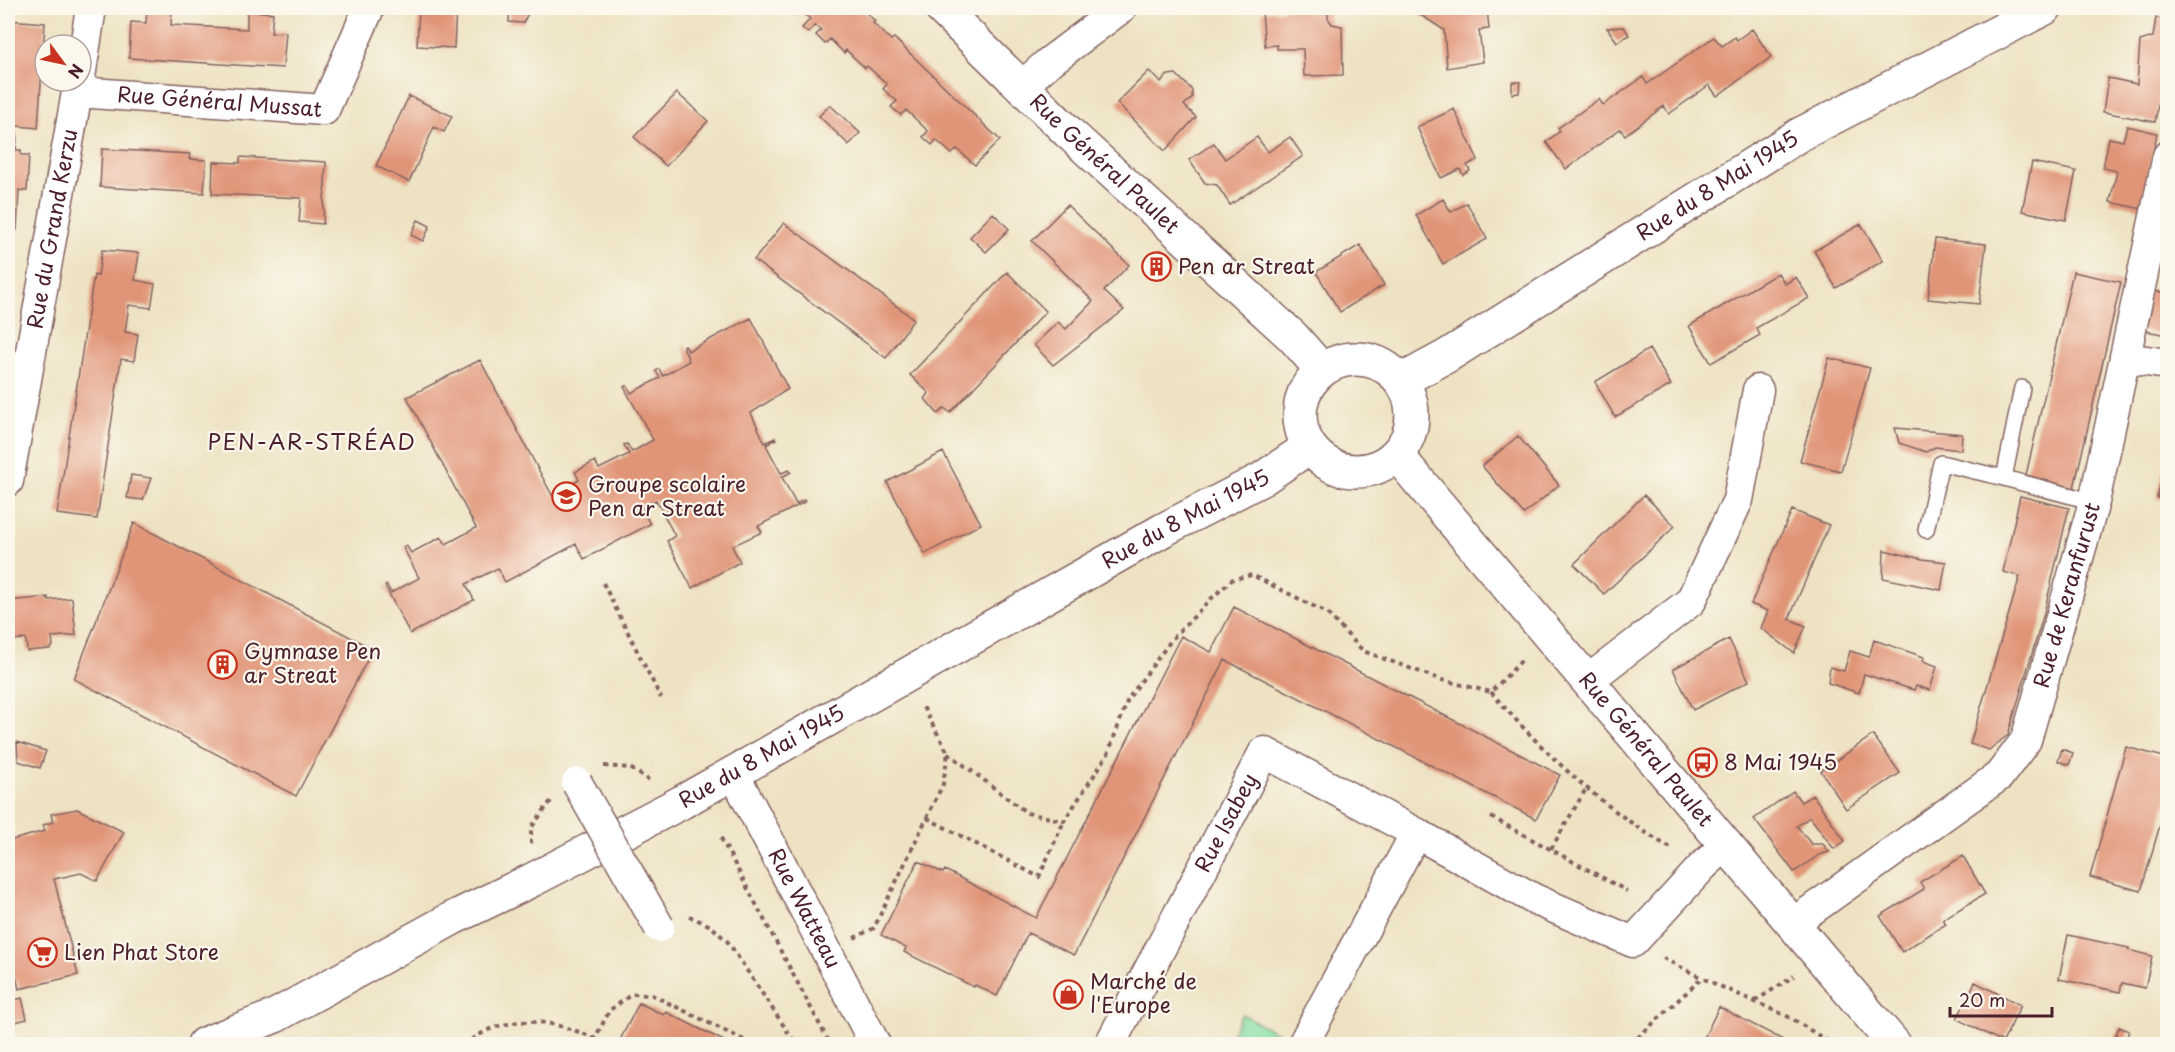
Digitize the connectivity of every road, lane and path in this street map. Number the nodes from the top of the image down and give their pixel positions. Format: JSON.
{"nodes":[{"id":1,"x":91,"y":8,"type":"edge"},
{"id":2,"x":369,"y":8,"type":"edge"},
{"id":3,"x":941,"y":8,"type":"edge"},
{"id":4,"x":1121,"y":8,"type":"edge"},
{"id":5,"x":2045,"y":8,"type":"edge"},
{"id":6,"x":87,"y":33,"type":"edge"},
{"id":7,"x":93,"y":84,"type":"edge"},
{"id":8,"x":1022,"y":86,"type":"junction"},
{"id":9,"x":77,"y":93,"type":"edge"},
{"id":10,"x":2168,"y":156,"type":"edge"},
{"id":11,"x":2125,"y":358,"type":"junction"},
{"id":12,"x":2168,"y":364,"type":"edge"},
{"id":13,"x":1322,"y":370,"type":"junction"},
{"id":14,"x":1401,"y":381,"type":"junction"},
{"id":15,"x":2022,"y":388,"type":"dead end"},
{"id":16,"x":1758,"y":390,"type":"dead end"},
{"id":17,"x":1309,"y":447,"type":"junction"},
{"id":18,"x":1396,"y":454,"type":"junction"},
{"id":19,"x":2004,"y":478,"type":"junction"},
{"id":20,"x":8,"y":481,"type":"edge"},
{"id":21,"x":2094,"y":502,"type":"junction"},
{"id":22,"x":1926,"y":531,"type":"dead end"},
{"id":23,"x":603,"y":583,"type":"dead end"},
{"id":24,"x":1547,"y":633,"type":"junction"},
{"id":25,"x":906,"y":675,"type":"junction"},
{"id":26,"x":1587,"y":681,"type":"junction"},
{"id":27,"x":1491,"y":692,"type":"junction"},
{"id":28,"x":661,"y":698,"type":"dead end"},
{"id":29,"x":948,"y":753,"type":"junction"},
{"id":30,"x":733,"y":772,"type":"junction"},
{"id":31,"x":577,"y":783,"type":"junction"},
{"id":32,"x":1587,"y":787,"type":"junction"},
{"id":33,"x":682,"y":802,"type":"junction"},
{"id":34,"x":927,"y":818,"type":"junction"},
{"id":35,"x":1491,"y":818,"type":"dead end"},
{"id":36,"x":1064,"y":821,"type":"junction"},
{"id":37,"x":1416,"y":833,"type":"junction"},
{"id":38,"x":721,"y":838,"type":"dead end"},
{"id":39,"x":1551,"y":849,"type":"junction"},
{"id":40,"x":1714,"y":855,"type":"junction"},
{"id":41,"x":532,"y":880,"type":"junction"},
{"id":42,"x":1627,"y":891,"type":"dead end"},
{"id":43,"x":1792,"y":924,"type":"junction"},
{"id":44,"x":659,"y":927,"type":"joint"},
{"id":45,"x":1633,"y":942,"type":"junction"},
{"id":46,"x":826,"y":952,"type":"junction"},
{"id":47,"x":1822,"y":958,"type":"junction"},
{"id":48,"x":1702,"y":978,"type":"junction"},
{"id":49,"x":1755,"y":1002,"type":"junction"},
{"id":50,"x":595,"y":1038,"type":"junction"},
{"id":51,"x":204,"y":1044,"type":"edge"},
{"id":52,"x":464,"y":1044,"type":"edge"},
{"id":53,"x":591,"y":1044,"type":"edge"},
{"id":54,"x":752,"y":1044,"type":"edge"},
{"id":55,"x":796,"y":1044,"type":"edge"},
{"id":56,"x":830,"y":1044,"type":"edge"},
{"id":57,"x":875,"y":1044,"type":"edge"},
{"id":58,"x":1110,"y":1044,"type":"edge"},
{"id":59,"x":1303,"y":1044,"type":"edge"},
{"id":60,"x":1631,"y":1044,"type":"edge"},
{"id":61,"x":1832,"y":1044,"type":"edge"},
{"id":62,"x":1894,"y":1044,"type":"edge"}],
"edges":[{"from":1,"to":6,"type":"street","name":"Rue du Grand Kerzu"},
{"from":2,"to":7,"type":"street","name":"Rue Général Mussat"},
{"from":3,"to":8,"type":"street","name":"Rue Général Paulet"},
{"from":4,"to":8,"type":"street"},
{"from":5,"to":14,"type":"street","name":"Rue du 8 Mai 1945"},
{"from":8,"to":13,"type":"street","name":"Rue Général Paulet"},
{"from":9,"to":20,"type":"street","name":"Rue du Grand Kerzu"},
{"from":10,"to":11,"type":"street","name":"Rue de Keranfurust"},
{"from":11,"to":12,"type":"street"},
{"from":11,"to":21,"type":"street","name":"Rue de Keranfurust"},
{"from":13,"to":14,"type":"street"},
{"from":13,"to":17,"type":"street"},
{"from":14,"to":18,"type":"street"},
{"from":15,"to":19,"type":"lane"},
{"from":16,"to":26,"type":"street"},
{"from":17,"to":18,"type":"street"},
{"from":17,"to":25,"type":"street","name":"Rue du 8 Mai 1945"},
{"from":18,"to":24,"type":"street","name":"Rue Général Paulet"},
{"from":19,"to":21,"type":"lane"},
{"from":19,"to":22,"type":"lane"},
{"from":21,"to":43,"type":"street","name":"Rue de Keranfurust"},
{"from":23,"to":28,"type":"path"},
{"from":24,"to":26,"type":"street","name":"Rue Général Paulet"},
{"from":24,"to":27,"type":"path"},
{"from":25,"to":29,"type":"path"},
{"from":25,"to":30,"type":"street","name":"Rue du 8 Mai 1945"},
{"from":26,"to":40,"type":"street","name":"Rue Général Paulet"},
{"from":27,"to":32,"type":"path"},
{"from":27,"to":36,"type":"path"},
{"from":29,"to":34,"type":"path"},
{"from":29,"to":36,"type":"path"},
{"from":30,"to":33,"type":"street","name":"Rue du 8 Mai 1945"},
{"from":30,"to":46,"type":"street","name":"Rue Watteau"},
{"from":31,"to":33,"type":"path"},
{"from":31,"to":41,"type":"path"},
{"from":31,"to":44,"type":"street","bridge":true},
{"from":32,"to":39,"type":"path"},
{"from":32,"to":40,"type":"path"},
{"from":33,"to":41,"type":"street","name":"Rue du 8 Mai 1945"},
{"from":34,"to":36,"type":"path"},
{"from":34,"to":46,"type":"path"},
{"from":35,"to":39,"type":"path"},
{"from":37,"to":45,"type":"street","name":"Rue Isabey"},
{"from":37,"to":58,"type":"street","name":"Rue Isabey"},
{"from":37,"to":59,"type":"street"},
{"from":38,"to":56,"type":"path"},
{"from":39,"to":42,"type":"path"},
{"from":40,"to":43,"type":"street","name":"Rue Général Paulet"},
{"from":40,"to":45,"type":"street"},
{"from":41,"to":51,"type":"street","name":"Rue du 8 Mai 1945"},
{"from":43,"to":47,"type":"street","name":"Rue Général Paulet"},
{"from":44,"to":55,"type":"path"},
{"from":45,"to":48,"type":"path"},
{"from":46,"to":57,"type":"street","name":"Rue Watteau"},
{"from":47,"to":49,"type":"path"},
{"from":47,"to":62,"type":"street","name":"Rue Général Paulet"},
{"from":48,"to":49,"type":"path"},
{"from":48,"to":60,"type":"path"},
{"from":49,"to":61,"type":"path"},
{"from":50,"to":52,"type":"path"},
{"from":50,"to":53,"type":"path"},
{"from":50,"to":54,"type":"path"}]}
